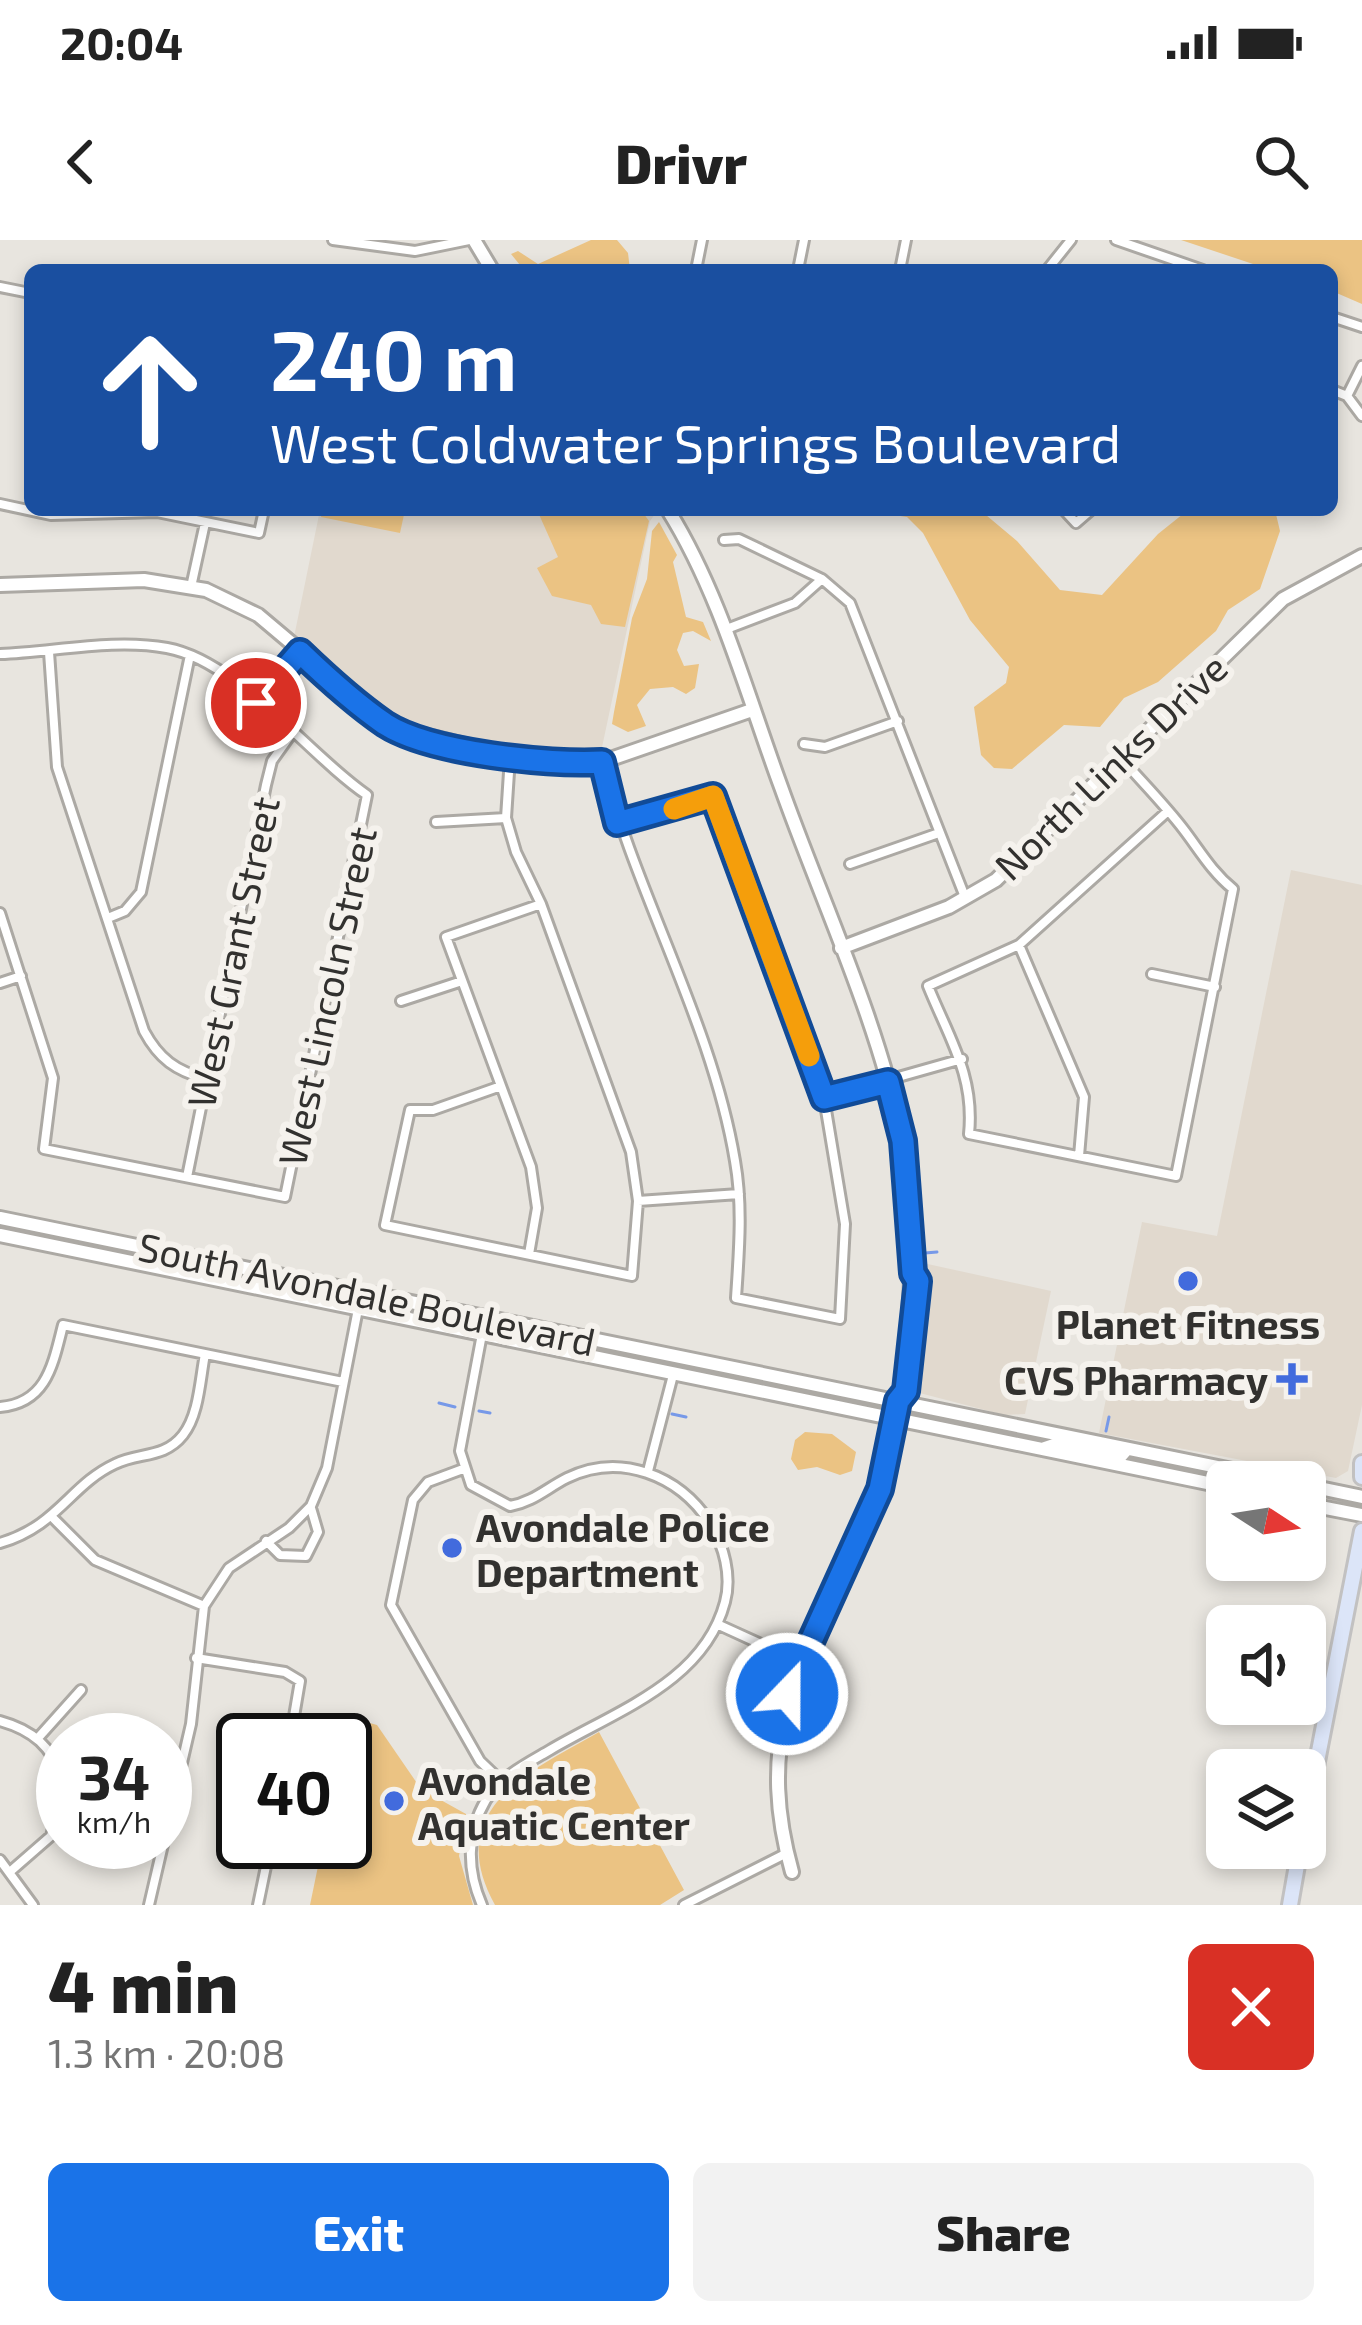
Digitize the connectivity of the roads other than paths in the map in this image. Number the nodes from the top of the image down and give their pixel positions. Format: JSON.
{"nodes":[{"id":1,"x":333,"y":240,"type":"edge"},
{"id":2,"x":472,"y":240,"type":"edge"},
{"id":3,"x":1071,"y":240,"type":"edge"},
{"id":4,"x":1116,"y":240,"type":"edge"},
{"id":5,"x":1052,"y":264,"type":"edge"},
{"id":6,"x":1174,"y":264,"type":"edge"},
{"id":7,"x":1362,"y":366,"type":"edge"},
{"id":8,"x":1338,"y":392,"type":"edge"},
{"id":9,"x":1347,"y":396,"type":"junction"},
{"id":10,"x":1362,"y":416,"type":"edge"},
{"id":11,"x":177,"y":516,"type":"edge"},
{"id":12,"x":263,"y":516,"type":"edge"},
{"id":13,"x":671,"y":516,"type":"edge"},
{"id":14,"x":205,"y":523,"type":"junction"},
{"id":15,"x":724,"y":540,"type":"dead end"},
{"id":16,"x":1362,"y":556,"type":"edge"},
{"id":17,"x":822,"y":579,"type":"junction"},
{"id":18,"x":0,"y":585,"type":"edge"},
{"id":19,"x":191,"y":586,"type":"junction"},
{"id":20,"x":723,"y":630,"type":"junction"},
{"id":21,"x":49,"y":652,"type":"junction"},
{"id":22,"x":300,"y":652,"type":"junction"},
{"id":23,"x":0,"y":654,"type":"edge"},
{"id":24,"x":190,"y":655,"type":"junction"},
{"id":25,"x":256,"y":703,"type":"junction"},
{"id":26,"x":752,"y":710,"type":"junction"},
{"id":27,"x":898,"y":721,"type":"junction"},
{"id":28,"x":292,"y":733,"type":"junction"},
{"id":29,"x":804,"y":744,"type":"dead end"},
{"id":30,"x":510,"y":757,"type":"junction"},
{"id":31,"x":1121,"y":758,"type":"junction"},
{"id":32,"x":602,"y":762,"type":"junction"},
{"id":33,"x":1168,"y":811,"type":"junction"},
{"id":34,"x":506,"y":818,"type":"junction"},
{"id":35,"x":436,"y":822,"type":"dead end"},
{"id":36,"x":617,"y":823,"type":"junction"},
{"id":37,"x":936,"y":834,"type":"junction"},
{"id":38,"x":850,"y":864,"type":"dead end"},
{"id":39,"x":966,"y":899,"type":"junction"},
{"id":40,"x":542,"y":904,"type":"junction"},
{"id":41,"x":0,"y":913,"type":"edge"},
{"id":42,"x":108,"y":918,"type":"junction"},
{"id":43,"x":1019,"y":945,"type":"junction"},
{"id":44,"x":841,"y":948,"type":"junction"},
{"id":45,"x":1152,"y":974,"type":"dead end"},
{"id":46,"x":22,"y":975,"type":"junction"},
{"id":47,"x":463,"y":981,"type":"junction"},
{"id":48,"x":0,"y":983,"type":"edge"},
{"id":49,"x":1215,"y":987,"type":"junction"},
{"id":50,"x":401,"y":1000,"type":"dead end"},
{"id":51,"x":962,"y":1059,"type":"junction"},
{"id":52,"x":206,"y":1079,"type":"junction"},
{"id":53,"x":888,"y":1082,"type":"junction"},
{"id":54,"x":501,"y":1086,"type":"junction"},
{"id":55,"x":824,"y":1098,"type":"junction"},
{"id":56,"x":1079,"y":1156,"type":"junction"},
{"id":57,"x":187,"y":1177,"type":"junction"},
{"id":58,"x":740,"y":1194,"type":"junction"},
{"id":59,"x":638,"y":1201,"type":"junction"},
{"id":60,"x":0,"y":1218,"type":"edge"},
{"id":61,"x":0,"y":1235,"type":"edge"},
{"id":62,"x":529,"y":1254,"type":"junction"},
{"id":63,"x":358,"y":1309,"type":"junction"},
{"id":64,"x":485,"y":1317,"type":"junction"},
{"id":65,"x":482,"y":1334,"type":"junction"},
{"id":66,"x":205,"y":1354,"type":"junction"},
{"id":67,"x":681,"y":1357,"type":"junction"},
{"id":68,"x":675,"y":1372,"type":"junction"},
{"id":69,"x":344,"y":1382,"type":"junction"},
{"id":70,"x":898,"y":1401,"type":"junction"},
{"id":71,"x":0,"y":1407,"type":"edge"},
{"id":72,"x":895,"y":1419,"type":"junction"},
{"id":73,"x":1127,"y":1449,"type":"junction"},
{"id":74,"x":1041,"y":1450,"type":"junction"},
{"id":75,"x":1362,"y":1463,"type":"edge"},
{"id":76,"x":1206,"y":1465,"type":"edge"},
{"id":77,"x":1206,"y":1467,"type":"edge"},
{"id":78,"x":1136,"y":1468,"type":"junction"},
{"id":79,"x":463,"y":1469,"type":"junction"},
{"id":80,"x":648,"y":1472,"type":"junction"},
{"id":81,"x":1362,"y":1477,"type":"edge"},
{"id":82,"x":1206,"y":1483,"type":"edge"},
{"id":83,"x":1326,"y":1489,"type":"edge"},
{"id":84,"x":1362,"y":1497,"type":"edge"},
{"id":85,"x":310,"y":1506,"type":"junction"},
{"id":86,"x":1326,"y":1508,"type":"edge"},
{"id":87,"x":1362,"y":1515,"type":"edge"},
{"id":88,"x":53,"y":1518,"type":"junction"},
{"id":89,"x":1362,"y":1531,"type":"edge"},
{"id":90,"x":266,"y":1541,"type":"junction"},
{"id":91,"x":0,"y":1543,"type":"edge"},
{"id":92,"x":204,"y":1606,"type":"junction"},
{"id":93,"x":719,"y":1624,"type":"junction"},
{"id":94,"x":196,"y":1658,"type":"junction"},
{"id":95,"x":798,"y":1661,"type":"junction"},
{"id":96,"x":81,"y":1690,"type":"dead end"},
{"id":97,"x":60,"y":1713,"type":"edge"},
{"id":98,"x":295,"y":1713,"type":"edge"},
{"id":99,"x":0,"y":1721,"type":"edge"},
{"id":100,"x":36,"y":1737,"type":"edge"},
{"id":101,"x":1319,"y":1749,"type":"edge"},
{"id":102,"x":501,"y":1781,"type":"junction"},
{"id":103,"x":36,"y":1849,"type":"edge"},
{"id":104,"x":787,"y":1853,"type":"junction"},
{"id":105,"x":0,"y":1859,"type":"edge"},
{"id":106,"x":265,"y":1869,"type":"edge"},
{"id":107,"x":1296,"y":1869,"type":"edge"},
{"id":108,"x":12,"y":1870,"type":"junction"},
{"id":109,"x":792,"y":1872,"type":"dead end"},
{"id":110,"x":33,"y":1905,"type":"edge"},
{"id":111,"x":149,"y":1905,"type":"edge"},
{"id":112,"x":258,"y":1905,"type":"edge"},
{"id":113,"x":482,"y":1905,"type":"edge"},
{"id":114,"x":684,"y":1905,"type":"edge"},
{"id":115,"x":1290,"y":1905,"type":"edge"}],
"edges":[{"from":1,"to":2,"type":"street"},
{"from":3,"to":5,"type":"street"},
{"from":4,"to":6,"type":"street"},
{"from":7,"to":9,"type":"street"},
{"from":8,"to":9,"type":"street"},
{"from":9,"to":10,"type":"street"},
{"from":11,"to":14,"type":"street"},
{"from":12,"to":14,"type":"street"},
{"from":13,"to":20,"type":"street"},
{"from":14,"to":19,"type":"street"},
{"from":15,"to":17,"type":"street"},
{"from":16,"to":31,"type":"street","name":"North Links Drive"},
{"from":17,"to":20,"type":"street"},
{"from":17,"to":27,"type":"street"},
{"from":18,"to":19,"type":"street"},
{"from":19,"to":22,"type":"street"},
{"from":20,"to":26,"type":"street"},
{"from":21,"to":23,"type":"street"},
{"from":21,"to":24,"type":"street"},
{"from":21,"to":42,"type":"street"},
{"from":22,"to":25,"type":"street"},
{"from":22,"to":30,"type":"street"},
{"from":24,"to":25,"type":"street"},
{"from":24,"to":42,"type":"street"},
{"from":25,"to":28,"type":"street"},
{"from":26,"to":32,"type":"street"},
{"from":26,"to":44,"type":"street"},
{"from":27,"to":29,"type":"street"},
{"from":27,"to":37,"type":"street"},
{"from":28,"to":52,"type":"street","name":"West Grant Street"},
{"from":28,"to":57,"type":"street","name":"West Lincoln Street"},
{"from":30,"to":32,"type":"street"},
{"from":30,"to":34,"type":"street"},
{"from":31,"to":33,"type":"street"},
{"from":31,"to":39,"type":"street","name":"North Links Drive"},
{"from":32,"to":36,"type":"street"},
{"from":33,"to":43,"type":"street"},
{"from":33,"to":49,"type":"street"},
{"from":34,"to":35,"type":"street"},
{"from":34,"to":40,"type":"street"},
{"from":36,"to":55,"type":"street"},
{"from":36,"to":58,"type":"street"},
{"from":37,"to":38,"type":"street"},
{"from":37,"to":39,"type":"street"},
{"from":39,"to":44,"type":"street","name":"North Links Drive"},
{"from":40,"to":47,"type":"street"},
{"from":40,"to":59,"type":"street"},
{"from":41,"to":46,"type":"street"},
{"from":42,"to":52,"type":"street"},
{"from":43,"to":51,"type":"street"},
{"from":43,"to":56,"type":"street"},
{"from":44,"to":53,"type":"street"},
{"from":45,"to":49,"type":"street"},
{"from":46,"to":48,"type":"street"},
{"from":46,"to":57,"type":"street"},
{"from":47,"to":50,"type":"street"},
{"from":47,"to":54,"type":"street"},
{"from":49,"to":56,"type":"street"},
{"from":51,"to":53,"type":"street"},
{"from":51,"to":56,"type":"street"},
{"from":52,"to":57,"type":"street","name":"West Grant Street"},
{"from":53,"to":55,"type":"street"},
{"from":53,"to":70,"type":"street"},
{"from":54,"to":62,"type":"street"},
{"from":54,"to":62,"type":"street"},
{"from":55,"to":58,"type":"street"},
{"from":58,"to":59,"type":"street"},
{"from":59,"to":62,"type":"street"},
{"from":60,"to":64,"type":"street","name":"South Avondale Boulevard"},
{"from":61,"to":63,"type":"street","name":"South Avondale Boulevard"},
{"from":63,"to":65,"type":"street","name":"South Avondale Boulevard"},
{"from":63,"to":69,"type":"street"},
{"from":64,"to":65,"type":"street"},
{"from":64,"to":67,"type":"street","name":"South Avondale Boulevard"},
{"from":65,"to":68,"type":"street","name":"South Avondale Boulevard"},
{"from":65,"to":79,"type":"street"},
{"from":66,"to":69,"type":"street"},
{"from":66,"to":71,"type":"street"},
{"from":66,"to":88,"type":"street"},
{"from":67,"to":68,"type":"street"},
{"from":67,"to":70,"type":"street","name":"South Avondale Boulevard"},
{"from":68,"to":72,"type":"street","name":"South Avondale Boulevard"},
{"from":68,"to":80,"type":"street"},
{"from":69,"to":85,"type":"street"},
{"from":70,"to":72,"type":"street"},
{"from":70,"to":73,"type":"street","name":"South Avondale Boulevard"},
{"from":72,"to":74,"type":"street","name":"South Avondale Boulevard"},
{"from":72,"to":95,"type":"street"},
{"from":73,"to":74,"type":"street"},
{"from":73,"to":76,"type":"street"},
{"from":74,"to":78,"type":"street"},
{"from":75,"to":81,"type":"main road"},
{"from":77,"to":78,"type":"street"},
{"from":78,"to":82,"type":"street"},
{"from":79,"to":80,"type":"street"},
{"from":79,"to":102,"type":"street"},
{"from":80,"to":93,"type":"street"},
{"from":83,"to":84,"type":"street"},
{"from":85,"to":90,"type":"street"},
{"from":85,"to":90,"type":"street"},
{"from":86,"to":87,"type":"street"},
{"from":88,"to":91,"type":"street"},
{"from":88,"to":92,"type":"street"},
{"from":89,"to":101,"type":"main road"},
{"from":90,"to":92,"type":"street"},
{"from":92,"to":94,"type":"street"},
{"from":93,"to":95,"type":"street"},
{"from":93,"to":102,"type":"street"},
{"from":94,"to":98,"type":"street"},
{"from":94,"to":111,"type":"street"},
{"from":95,"to":104,"type":"street"},
{"from":96,"to":97,"type":"street"},
{"from":99,"to":100,"type":"street"},
{"from":102,"to":113,"type":"street"},
{"from":103,"to":108,"type":"street"},
{"from":104,"to":109,"type":"street"},
{"from":104,"to":114,"type":"street"},
{"from":105,"to":108,"type":"street"},
{"from":106,"to":112,"type":"street"},
{"from":107,"to":115,"type":"main road"},
{"from":108,"to":110,"type":"street"}]}
